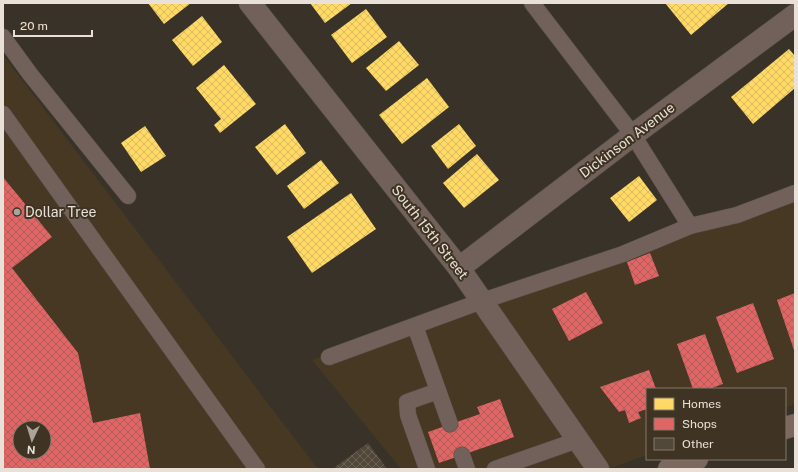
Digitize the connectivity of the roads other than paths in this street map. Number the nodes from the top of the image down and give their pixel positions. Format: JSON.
{"nodes":[{"id":1,"x":250,"y":3,"type":"edge"},
{"id":2,"x":532,"y":3,"type":"edge"},
{"id":3,"x":795,"y":15,"type":"edge"},
{"id":4,"x":3,"y":37,"type":"edge"},
{"id":5,"x":3,"y":114,"type":"edge"},
{"id":6,"x":633,"y":135,"type":"junction"},
{"id":7,"x":795,"y":193,"type":"edge"},
{"id":8,"x":128,"y":196,"type":"dead end"},
{"id":9,"x":690,"y":226,"type":"junction"},
{"id":10,"x":459,"y":268,"type":"junction"},
{"id":11,"x":482,"y":301,"type":"junction"},
{"id":12,"x":415,"y":326,"type":"junction"},
{"id":13,"x":329,"y":357,"type":"dead end"},
{"id":14,"x":438,"y":391,"type":"junction"},
{"id":15,"x":450,"y":424,"type":"dead end"},
{"id":16,"x":578,"y":440,"type":"junction"},
{"id":17,"x":694,"y":460,"type":"edge"},
{"id":18,"x":257,"y":469,"type":"edge"},
{"id":19,"x":427,"y":469,"type":"edge"},
{"id":20,"x":495,"y":469,"type":"edge"},
{"id":21,"x":598,"y":469,"type":"edge"},
{"id":22,"x":669,"y":469,"type":"edge"}],
"edges":[{"from":1,"to":10,"type":"street","name":"South 15th Street"},
{"from":2,"to":6,"type":"lane"},
{"from":3,"to":6,"type":"street","name":"Dickinson Avenue"},
{"from":4,"to":8,"type":"lane"},
{"from":5,"to":18,"type":"lane"},
{"from":6,"to":9,"type":"lane"},
{"from":6,"to":10,"type":"street","name":"Dickinson Avenue"},
{"from":7,"to":9,"type":"lane"},
{"from":9,"to":11,"type":"lane"},
{"from":10,"to":11,"type":"street","name":"South 15th Street"},
{"from":11,"to":12,"type":"lane"},
{"from":11,"to":16,"type":"street","name":"South 15th Street"},
{"from":12,"to":13,"type":"lane"},
{"from":12,"to":14,"type":"lane"},
{"from":14,"to":15,"type":"lane"},
{"from":14,"to":19,"type":"lane"},
{"from":16,"to":20,"type":"lane"},
{"from":16,"to":21,"type":"street","name":"South 15th Street"},
{"from":17,"to":22,"type":"main road"}]}
